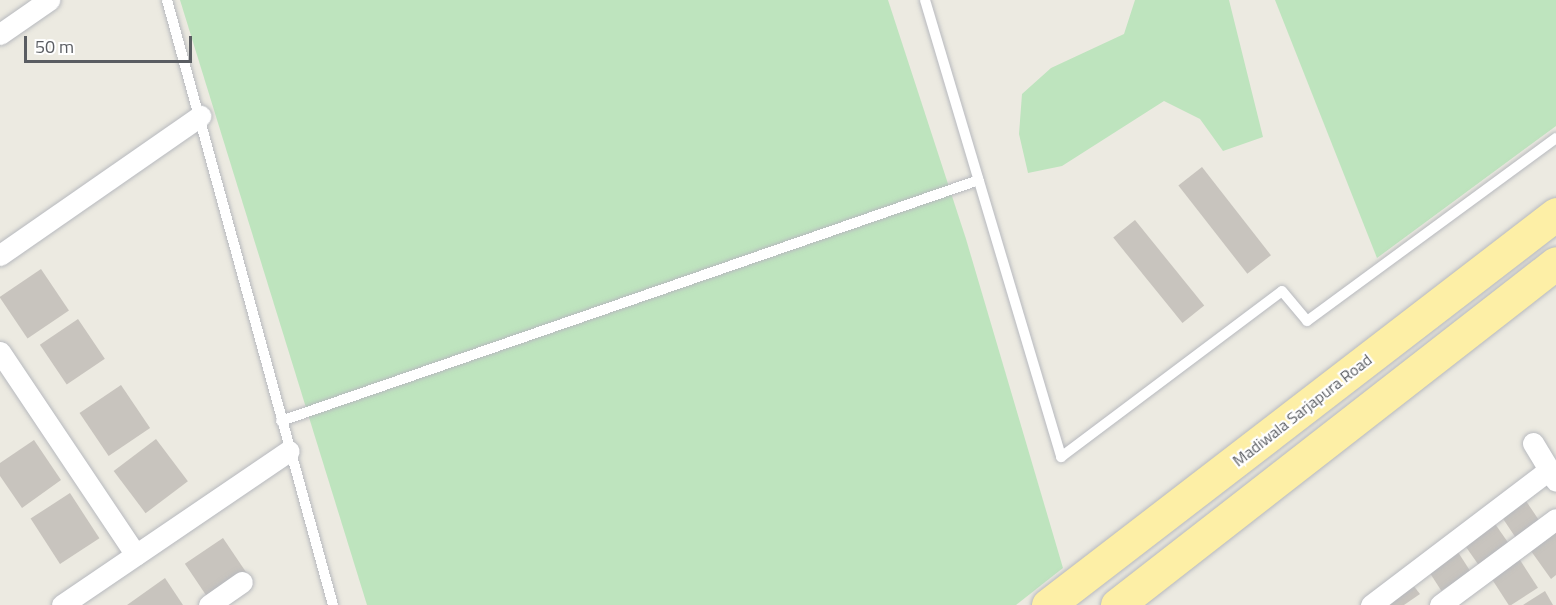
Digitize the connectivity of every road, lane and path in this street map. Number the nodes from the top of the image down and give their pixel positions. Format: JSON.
{"nodes":[{"id":1,"x":49,"y":0,"type":"edge"},
{"id":2,"x":167,"y":0,"type":"edge"},
{"id":3,"x":925,"y":0,"type":"edge"},
{"id":4,"x":0,"y":34,"type":"edge"},
{"id":5,"x":200,"y":116,"type":"junction"},
{"id":6,"x":1556,"y":138,"type":"edge"},
{"id":7,"x":979,"y":180,"type":"junction"},
{"id":8,"x":1556,"y":214,"type":"edge"},
{"id":9,"x":0,"y":255,"type":"edge"},
{"id":10,"x":1556,"y":263,"type":"edge"},
{"id":11,"x":0,"y":352,"type":"edge"},
{"id":12,"x":281,"y":421,"type":"junction"},
{"id":13,"x":1533,"y":443,"type":"dead end"},
{"id":14,"x":289,"y":451,"type":"junction"},
{"id":15,"x":1553,"y":476,"type":"edge"},
{"id":16,"x":1556,"y":519,"type":"edge"},
{"id":17,"x":136,"y":555,"type":"junction"},
{"id":18,"x":242,"y":582,"type":"dead end"},
{"id":19,"x":1452,"y":601,"type":"edge"},
{"id":20,"x":62,"y":605,"type":"edge"},
{"id":21,"x":209,"y":605,"type":"edge"},
{"id":22,"x":333,"y":605,"type":"edge"},
{"id":23,"x":1048,"y":605,"type":"edge"},
{"id":24,"x":1117,"y":605,"type":"edge"},
{"id":25,"x":1371,"y":605,"type":"edge"}],
"edges":[{"from":1,"to":4,"type":"street"},
{"from":2,"to":5,"type":"lane"},
{"from":3,"to":7,"type":"lane"},
{"from":5,"to":9,"type":"street"},
{"from":5,"to":12,"type":"lane"},
{"from":6,"to":7,"type":"lane"},
{"from":7,"to":12,"type":"lane"},
{"from":8,"to":23,"type":"main road","name":"Madiwala Sarjapura Road"},
{"from":10,"to":24,"type":"main road"},
{"from":11,"to":17,"type":"street"},
{"from":12,"to":14,"type":"lane"},
{"from":13,"to":15,"type":"street"},
{"from":14,"to":17,"type":"street"},
{"from":14,"to":22,"type":"lane"},
{"from":15,"to":25,"type":"street"},
{"from":16,"to":19,"type":"street"},
{"from":17,"to":20,"type":"street"},
{"from":18,"to":21,"type":"street"}]}
